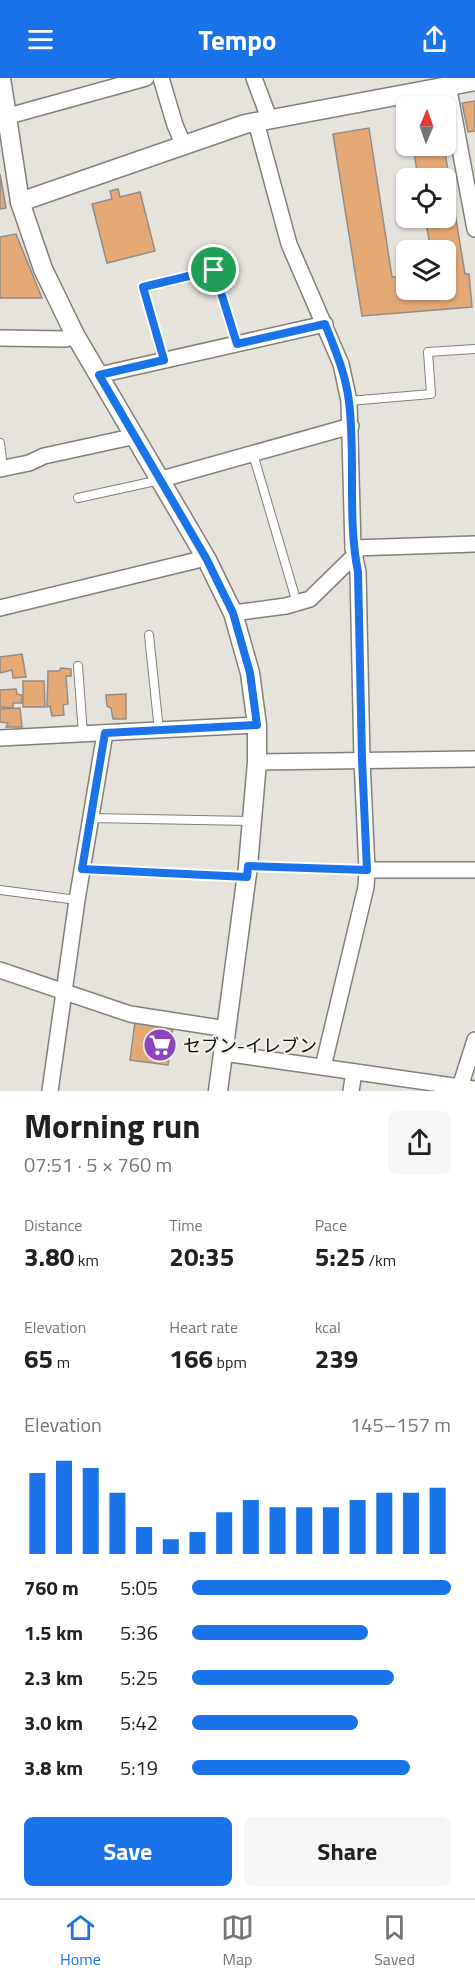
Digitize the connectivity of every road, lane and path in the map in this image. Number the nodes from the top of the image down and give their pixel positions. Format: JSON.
{"nodes":[{"id":1,"x":1,"y":78,"type":"edge"},
{"id":2,"x":146,"y":78,"type":"edge"},
{"id":3,"x":161,"y":78,"type":"edge"},
{"id":4,"x":255,"y":78,"type":"edge"},
{"id":5,"x":475,"y":81,"type":"edge"},
{"id":6,"x":451,"y":83,"type":"edge"},
{"id":7,"x":5,"y":117,"type":"junction"},
{"id":8,"x":262,"y":120,"type":"junction"},
{"id":9,"x":184,"y":146,"type":"junction"},
{"id":10,"x":20,"y":202,"type":"junction"},
{"id":11,"x":475,"y":229,"type":"edge"},
{"id":12,"x":325,"y":324,"type":"junction"},
{"id":13,"x":75,"y":335,"type":"junction"},
{"id":14,"x":0,"y":338,"type":"edge"},
{"id":15,"x":237,"y":344,"type":"junction"},
{"id":16,"x":475,"y":349,"type":"edge"},
{"id":17,"x":164,"y":360,"type":"junction"},
{"id":18,"x":99,"y":375,"type":"junction"},
{"id":19,"x":349,"y":401,"type":"junction"},
{"id":20,"x":351,"y":426,"type":"junction"},
{"id":21,"x":136,"y":436,"type":"junction"},
{"id":22,"x":0,"y":443,"type":"edge"},
{"id":23,"x":253,"y":454,"type":"junction"},
{"id":24,"x":1,"y":469,"type":"edge"},
{"id":25,"x":162,"y":479,"type":"junction"},
{"id":26,"x":78,"y":498,"type":"dead end"},
{"id":27,"x":475,"y":544,"type":"edge"},
{"id":28,"x":354,"y":551,"type":"junction"},
{"id":29,"x":206,"y":558,"type":"junction"},
{"id":30,"x":297,"y":603,"type":"junction"},
{"id":31,"x":0,"y":608,"type":"edge"},
{"id":32,"x":233,"y":613,"type":"junction"},
{"id":33,"x":149,"y":634,"type":"dead end"},
{"id":34,"x":78,"y":666,"type":"dead end"},
{"id":35,"x":257,"y":725,"type":"junction"},
{"id":36,"x":159,"y":731,"type":"junction"},
{"id":37,"x":105,"y":733,"type":"junction"},
{"id":38,"x":83,"y":734,"type":"junction"},
{"id":39,"x":0,"y":738,"type":"edge"},
{"id":40,"x":475,"y":759,"type":"edge"},
{"id":41,"x":362,"y":760,"type":"junction"},
{"id":42,"x":257,"y":762,"type":"junction"},
{"id":43,"x":91,"y":818,"type":"junction"},
{"id":44,"x":252,"y":821,"type":"junction"},
{"id":45,"x":82,"y":869,"type":"junction"},
{"id":46,"x":367,"y":870,"type":"junction"},
{"id":47,"x":475,"y":870,"type":"edge"},
{"id":48,"x":248,"y":872,"type":"junction"},
{"id":49,"x":0,"y":890,"type":"edge"},
{"id":50,"x":77,"y":900,"type":"junction"},
{"id":51,"x":0,"y":970,"type":"edge"},
{"id":52,"x":65,"y":992,"type":"junction"},
{"id":53,"x":227,"y":1029,"type":"junction"},
{"id":54,"x":475,"y":1040,"type":"edge"},
{"id":55,"x":224,"y":1053,"type":"junction"},
{"id":56,"x":323,"y":1067,"type":"junction"},
{"id":57,"x":354,"y":1072,"type":"junction"},
{"id":58,"x":467,"y":1088,"type":"edge"},
{"id":59,"x":50,"y":1091,"type":"edge"},
{"id":60,"x":218,"y":1091,"type":"edge"},
{"id":61,"x":351,"y":1091,"type":"edge"}],
"edges":[{"from":1,"to":7,"type":"street"},
{"from":2,"to":7,"type":"street"},
{"from":3,"to":9,"type":"street"},
{"from":4,"to":8,"type":"street"},
{"from":5,"to":6,"type":"street"},
{"from":6,"to":8,"type":"street"},
{"from":6,"to":11,"type":"street"},
{"from":7,"to":10,"type":"street"},
{"from":8,"to":9,"type":"street"},
{"from":8,"to":12,"type":"street"},
{"from":9,"to":10,"type":"street"},
{"from":10,"to":13,"type":"street"},
{"from":12,"to":15,"type":"street"},
{"from":12,"to":19,"type":"street"},
{"from":13,"to":14,"type":"street"},
{"from":13,"to":18,"type":"street"},
{"from":15,"to":17,"type":"street"},
{"from":15,"to":17,"type":"lane"},
{"from":16,"to":19,"type":"lane"},
{"from":17,"to":18,"type":"street"},
{"from":18,"to":21,"type":"street"},
{"from":19,"to":20,"type":"street"},
{"from":20,"to":23,"type":"street"},
{"from":20,"to":28,"type":"street"},
{"from":21,"to":24,"type":"street"},
{"from":21,"to":25,"type":"street"},
{"from":22,"to":24,"type":"lane"},
{"from":23,"to":25,"type":"street"},
{"from":23,"to":30,"type":"lane"},
{"from":25,"to":26,"type":"lane"},
{"from":25,"to":29,"type":"street"},
{"from":27,"to":28,"type":"street"},
{"from":28,"to":30,"type":"street"},
{"from":28,"to":41,"type":"street"},
{"from":29,"to":31,"type":"street"},
{"from":29,"to":32,"type":"street"},
{"from":30,"to":32,"type":"street"},
{"from":32,"to":35,"type":"street"},
{"from":33,"to":36,"type":"lane"},
{"from":34,"to":38,"type":"lane"},
{"from":35,"to":36,"type":"street"},
{"from":35,"to":42,"type":"street"},
{"from":36,"to":37,"type":"street"},
{"from":37,"to":38,"type":"street"},
{"from":37,"to":43,"type":"street"},
{"from":38,"to":39,"type":"street"},
{"from":40,"to":41,"type":"street"},
{"from":41,"to":42,"type":"street"},
{"from":41,"to":46,"type":"street"},
{"from":42,"to":44,"type":"street"},
{"from":43,"to":44,"type":"lane"},
{"from":43,"to":45,"type":"street"},
{"from":44,"to":48,"type":"street"},
{"from":45,"to":48,"type":"lane"},
{"from":45,"to":50,"type":"street"},
{"from":46,"to":47,"type":"street"},
{"from":46,"to":48,"type":"lane"},
{"from":46,"to":56,"type":"street"},
{"from":48,"to":53,"type":"street"},
{"from":49,"to":50,"type":"lane"},
{"from":50,"to":52,"type":"street"},
{"from":51,"to":52,"type":"street"},
{"from":52,"to":53,"type":"street"},
{"from":52,"to":59,"type":"street"},
{"from":53,"to":55,"type":"street"},
{"from":54,"to":58,"type":"street"},
{"from":55,"to":56,"type":"street"},
{"from":55,"to":60,"type":"street"},
{"from":56,"to":57,"type":"street"},
{"from":57,"to":58,"type":"street"},
{"from":57,"to":61,"type":"street"}]}
